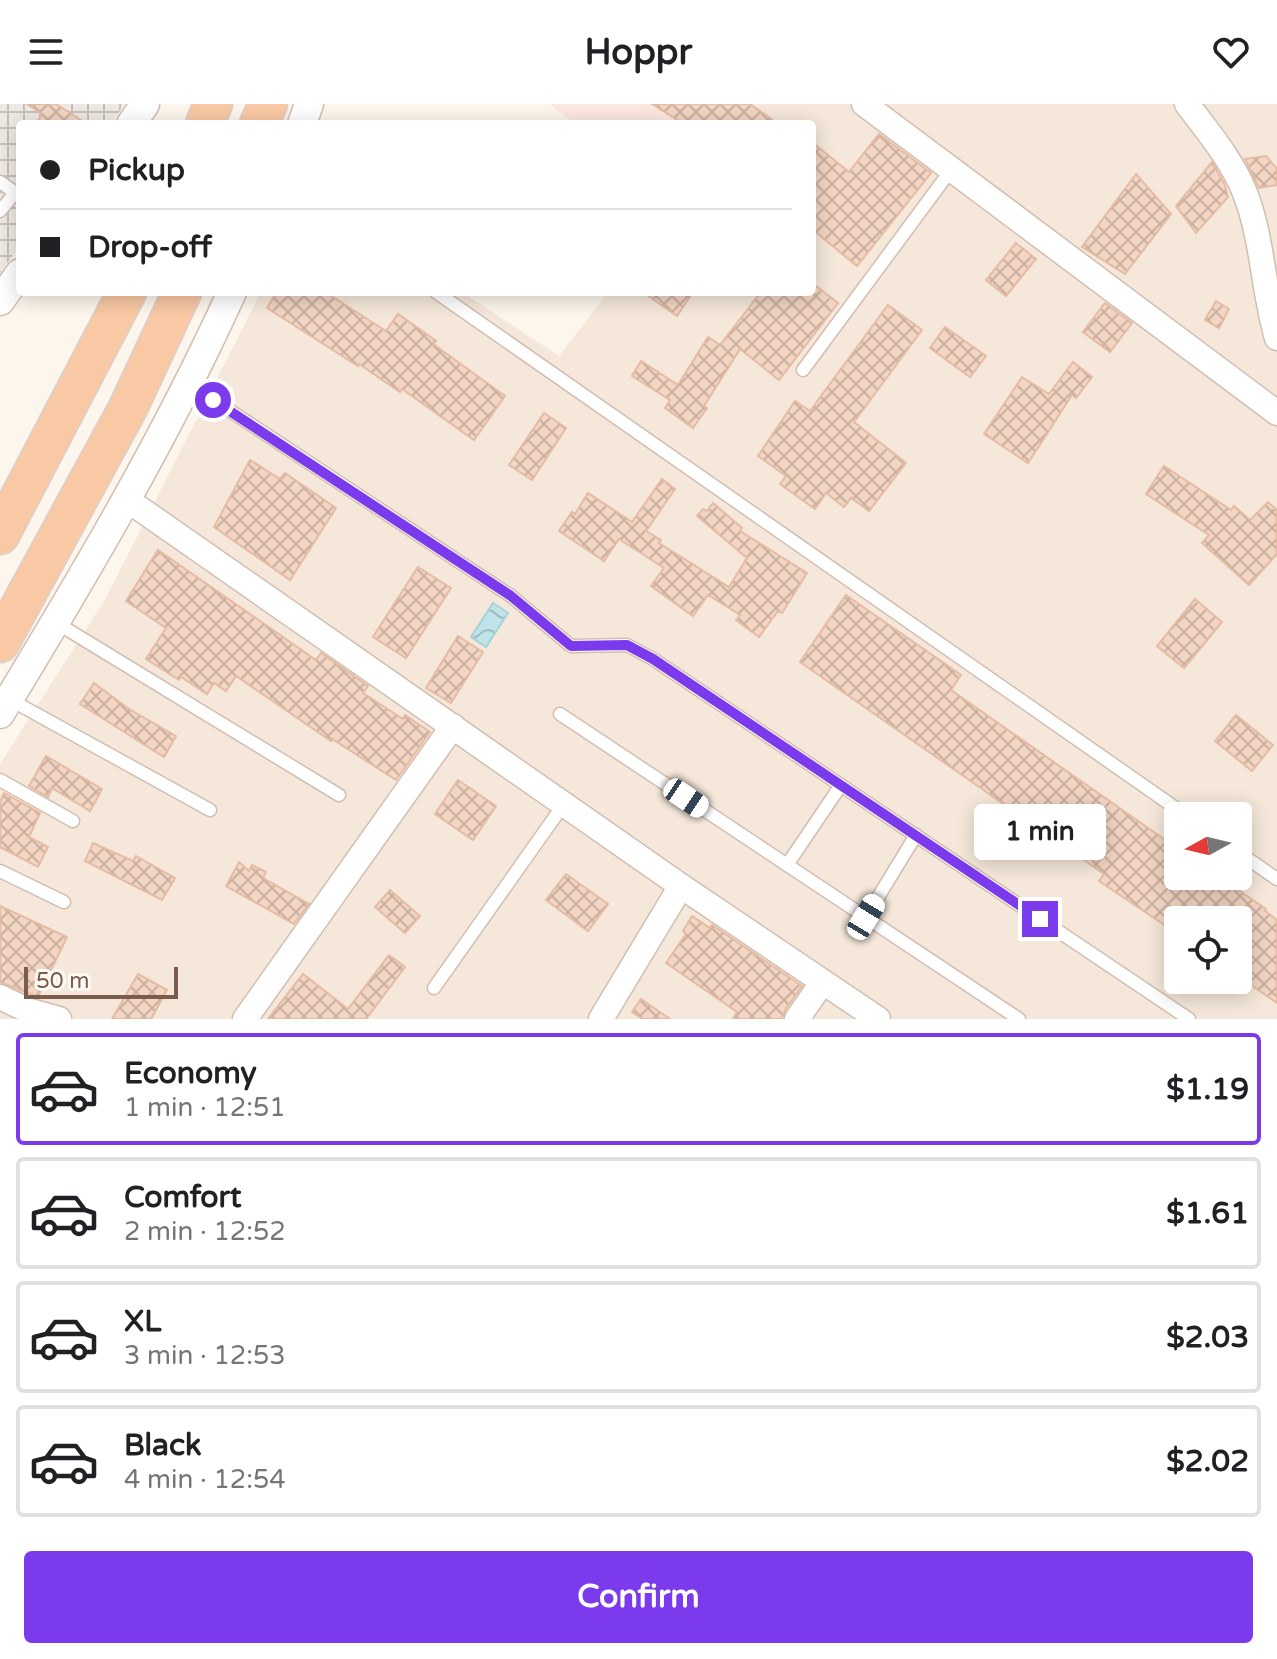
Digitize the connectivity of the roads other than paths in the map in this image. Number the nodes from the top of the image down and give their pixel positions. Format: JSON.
{"nodes":[{"id":1,"x":864,"y":104,"type":"edge"},
{"id":2,"x":1187,"y":104,"type":"edge"},
{"id":3,"x":951,"y":170,"type":"junction"},
{"id":4,"x":16,"y":195,"type":"edge"},
{"id":5,"x":0,"y":211,"type":"edge"},
{"id":6,"x":16,"y":279,"type":"edge"},
{"id":7,"x":125,"y":296,"type":"edge"},
{"id":8,"x":180,"y":296,"type":"edge"},
{"id":9,"x":230,"y":296,"type":"edge"},
{"id":10,"x":442,"y":296,"type":"edge"},
{"id":11,"x":0,"y":301,"type":"edge"},
{"id":12,"x":1277,"y":338,"type":"edge"},
{"id":13,"x":803,"y":370,"type":"dead end"},
{"id":14,"x":188,"y":383,"type":"junction"},
{"id":15,"x":1277,"y":413,"type":"edge"},
{"id":16,"x":126,"y":499,"type":"junction"},
{"id":17,"x":0,"y":535,"type":"edge"},
{"id":18,"x":55,"y":622,"type":"junction"},
{"id":19,"x":0,"y":643,"type":"edge"},
{"id":20,"x":4,"y":706,"type":"edge"},
{"id":21,"x":560,"y":714,"type":"dead end"},
{"id":22,"x":453,"y":726,"type":"junction"},
{"id":23,"x":0,"y":780,"type":"edge"},
{"id":24,"x":841,"y":785,"type":"junction"},
{"id":25,"x":339,"y":795,"type":"dead end"},
{"id":26,"x":1167,"y":802,"type":"edge"},
{"id":27,"x":564,"y":804,"type":"junction"},
{"id":28,"x":210,"y":810,"type":"dead end"},
{"id":29,"x":73,"y":821,"type":"dead end"},
{"id":30,"x":916,"y":835,"type":"junction"},
{"id":31,"x":1252,"y":862,"type":"edge"},
{"id":32,"x":787,"y":865,"type":"junction"},
{"id":33,"x":0,"y":871,"type":"edge"},
{"id":34,"x":1277,"y":879,"type":"edge"},
{"id":35,"x":681,"y":886,"type":"junction"},
{"id":36,"x":64,"y":902,"type":"dead end"},
{"id":37,"x":866,"y":917,"type":"junction"},
{"id":38,"x":822,"y":983,"type":"junction"},
{"id":39,"x":434,"y":988,"type":"dead end"},
{"id":40,"x":0,"y":997,"type":"edge"},
{"id":41,"x":59,"y":1019,"type":"edge"},
{"id":42,"x":245,"y":1019,"type":"edge"},
{"id":43,"x":601,"y":1019,"type":"edge"},
{"id":44,"x":797,"y":1019,"type":"edge"},
{"id":45,"x":878,"y":1019,"type":"edge"},
{"id":46,"x":1019,"y":1019,"type":"edge"},
{"id":47,"x":1189,"y":1019,"type":"edge"}],
"edges":[{"from":1,"to":3,"type":"street"},
{"from":2,"to":12,"type":"street"},
{"from":3,"to":13,"type":"lane"},
{"from":3,"to":15,"type":"street"},
{"from":4,"to":5,"type":"lane"},
{"from":6,"to":11,"type":"street"},
{"from":7,"to":17,"type":"highway"},
{"from":8,"to":19,"type":"highway"},
{"from":9,"to":14,"type":"street"},
{"from":10,"to":26,"type":"lane"},
{"from":14,"to":16,"type":"street"},
{"from":14,"to":24,"type":"lane"},
{"from":16,"to":18,"type":"street"},
{"from":16,"to":22,"type":"street"},
{"from":18,"to":20,"type":"street"},
{"from":18,"to":25,"type":"lane"},
{"from":20,"to":28,"type":"lane"},
{"from":21,"to":32,"type":"lane"},
{"from":22,"to":27,"type":"street"},
{"from":22,"to":42,"type":"street"},
{"from":23,"to":29,"type":"lane"},
{"from":24,"to":30,"type":"lane"},
{"from":24,"to":32,"type":"lane"},
{"from":27,"to":35,"type":"street"},
{"from":27,"to":39,"type":"lane"},
{"from":30,"to":37,"type":"lane"},
{"from":30,"to":47,"type":"lane"},
{"from":31,"to":34,"type":"lane"},
{"from":32,"to":37,"type":"lane"},
{"from":33,"to":36,"type":"lane"},
{"from":35,"to":38,"type":"street"},
{"from":35,"to":43,"type":"street"},
{"from":37,"to":46,"type":"lane"},
{"from":38,"to":44,"type":"street"},
{"from":38,"to":45,"type":"street"},
{"from":40,"to":41,"type":"street"}]}
